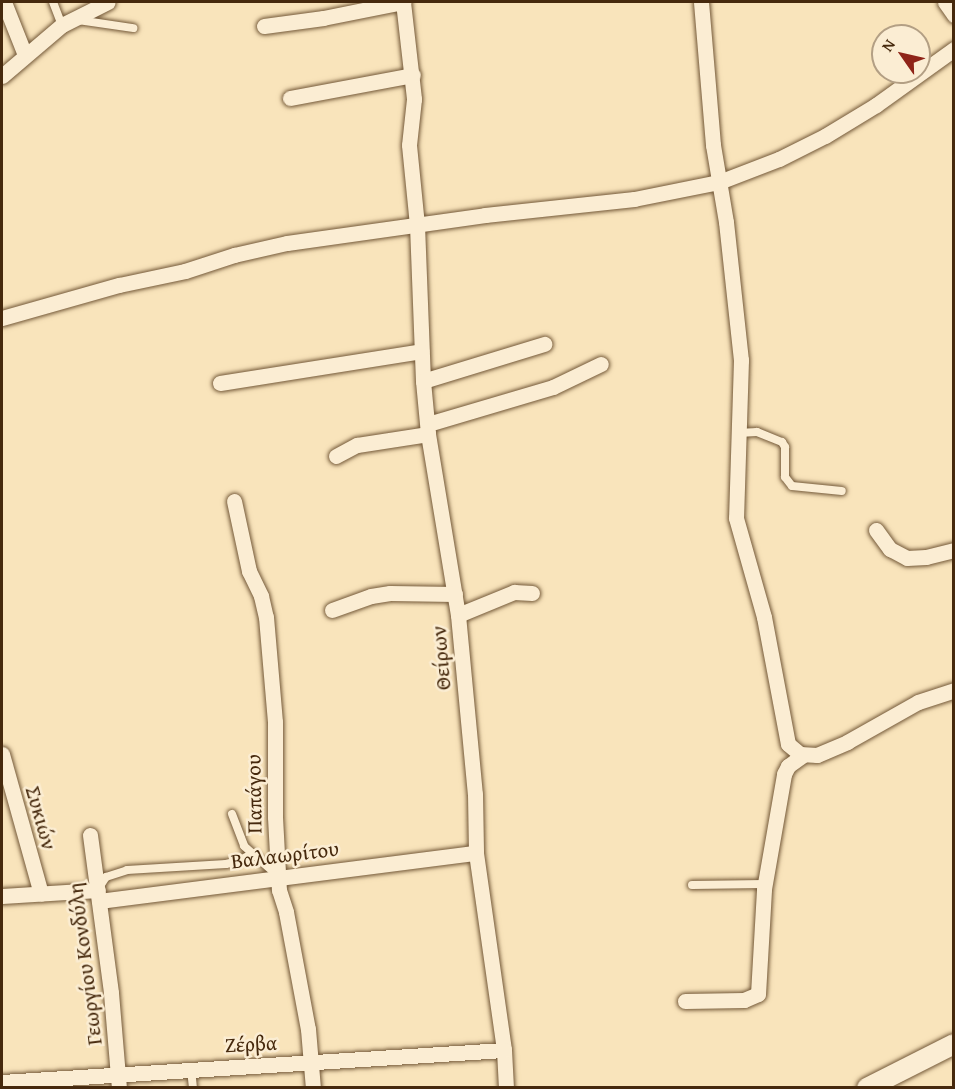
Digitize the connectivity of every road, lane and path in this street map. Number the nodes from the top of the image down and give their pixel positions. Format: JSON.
{"nodes":[{"id":1,"x":4,"y":2,"type":"edge"},
{"id":2,"x":53,"y":2,"type":"edge"},
{"id":3,"x":108,"y":2,"type":"edge"},
{"id":4,"x":403,"y":2,"type":"edge"},
{"id":5,"x":701,"y":2,"type":"edge"},
{"id":6,"x":945,"y":2,"type":"edge"},
{"id":7,"x":954,"y":15,"type":"edge"},
{"id":8,"x":68,"y":22,"type":"junction"},
{"id":9,"x":264,"y":26,"type":"dead end"},
{"id":10,"x":133,"y":28,"type":"dead end"},
{"id":11,"x":954,"y":49,"type":"edge"},
{"id":12,"x":25,"y":55,"type":"junction"},
{"id":13,"x":413,"y":75,"type":"junction"},
{"id":14,"x":2,"y":76,"type":"edge"},
{"id":15,"x":290,"y":98,"type":"dead end"},
{"id":16,"x":719,"y":182,"type":"junction"},
{"id":17,"x":417,"y":225,"type":"junction"},
{"id":18,"x":2,"y":318,"type":"edge"},
{"id":19,"x":544,"y":344,"type":"dead end"},
{"id":20,"x":421,"y":351,"type":"junction"},
{"id":21,"x":601,"y":364,"type":"dead end"},
{"id":22,"x":423,"y":381,"type":"junction"},
{"id":23,"x":220,"y":384,"type":"dead end"},
{"id":24,"x":428,"y":429,"type":"junction"},
{"id":25,"x":737,"y":434,"type":"junction"},
{"id":26,"x":336,"y":456,"type":"dead end"},
{"id":27,"x":842,"y":491,"type":"dead end"},
{"id":28,"x":234,"y":501,"type":"dead end"},
{"id":29,"x":876,"y":530,"type":"dead end"},
{"id":30,"x":954,"y":550,"type":"edge"},
{"id":31,"x":532,"y":593,"type":"dead end"},
{"id":32,"x":455,"y":594,"type":"junction"},
{"id":33,"x":332,"y":610,"type":"dead end"},
{"id":34,"x":458,"y":615,"type":"junction"},
{"id":35,"x":954,"y":690,"type":"edge"},
{"id":36,"x":2,"y":753,"type":"edge"},
{"id":37,"x":803,"y":755,"type":"junction"},
{"id":38,"x":232,"y":814,"type":"dead end"},
{"id":39,"x":90,"y":835,"type":"dead end"},
{"id":40,"x":476,"y":853,"type":"junction"},
{"id":41,"x":252,"y":854,"type":"junction"},
{"id":42,"x":278,"y":876,"type":"junction"},
{"id":43,"x":764,"y":884,"type":"junction"},
{"id":44,"x":692,"y":885,"type":"dead end"},
{"id":45,"x":41,"y":894,"type":"junction"},
{"id":46,"x":2,"y":896,"type":"edge"},
{"id":47,"x":99,"y":896,"type":"junction"},
{"id":48,"x":685,"y":1001,"type":"dead end"},
{"id":49,"x":954,"y":1044,"type":"edge"},
{"id":50,"x":504,"y":1050,"type":"junction"},
{"id":51,"x":312,"y":1062,"type":"junction"},
{"id":52,"x":191,"y":1069,"type":"junction"},
{"id":53,"x":119,"y":1081,"type":"edge"},
{"id":54,"x":2,"y":1082,"type":"edge"},
{"id":55,"x":193,"y":1088,"type":"edge"},
{"id":56,"x":313,"y":1088,"type":"edge"},
{"id":57,"x":506,"y":1088,"type":"edge"},
{"id":58,"x":867,"y":1088,"type":"edge"}],
"edges":[{"from":1,"to":12,"type":"street"},
{"from":2,"to":8,"type":"lane"},
{"from":3,"to":8,"type":"street"},
{"from":4,"to":9,"type":"street"},
{"from":4,"to":13,"type":"street","name":"Θείρων"},
{"from":5,"to":16,"type":"street"},
{"from":6,"to":7,"type":"street"},
{"from":8,"to":10,"type":"lane"},
{"from":8,"to":12,"type":"street"},
{"from":11,"to":16,"type":"street"},
{"from":12,"to":14,"type":"street"},
{"from":13,"to":15,"type":"street"},
{"from":13,"to":17,"type":"street","name":"Θείρων"},
{"from":16,"to":17,"type":"street"},
{"from":16,"to":25,"type":"street"},
{"from":17,"to":18,"type":"street"},
{"from":17,"to":20,"type":"street","name":"Θείρων"},
{"from":19,"to":22,"type":"street"},
{"from":20,"to":22,"type":"street","name":"Θείρων"},
{"from":20,"to":23,"type":"street"},
{"from":21,"to":24,"type":"street"},
{"from":22,"to":24,"type":"street","name":"Θείρων"},
{"from":24,"to":26,"type":"street"},
{"from":24,"to":32,"type":"street","name":"Θείρων"},
{"from":25,"to":27,"type":"lane"},
{"from":25,"to":37,"type":"street"},
{"from":28,"to":42,"type":"street","name":"Παπάγου"},
{"from":29,"to":30,"type":"street"},
{"from":31,"to":34,"type":"street"},
{"from":32,"to":33,"type":"street"},
{"from":32,"to":34,"type":"street","name":"Θείρων"},
{"from":34,"to":40,"type":"street","name":"Θείρων"},
{"from":35,"to":37,"type":"street"},
{"from":36,"to":45,"type":"street","name":"Συκιών"},
{"from":37,"to":43,"type":"street"},
{"from":38,"to":41,"type":"lane"},
{"from":39,"to":47,"type":"street","name":"Γεωργίου Κονδύλη"},
{"from":40,"to":42,"type":"street","name":"Βαλαωρίτου"},
{"from":40,"to":50,"type":"street","name":"Θείρων"},
{"from":41,"to":42,"type":"lane"},
{"from":41,"to":47,"type":"lane","name":"Βαλαωρίτου"},
{"from":42,"to":47,"type":"street","name":"Βαλαωρίτου"},
{"from":42,"to":51,"type":"street","name":"Παπάγου"},
{"from":43,"to":44,"type":"lane"},
{"from":43,"to":48,"type":"street"},
{"from":45,"to":46,"type":"street","name":"Βαλαωρίτου"},
{"from":45,"to":47,"type":"street","name":"Βαλαωρίτου"},
{"from":47,"to":53,"type":"street","name":"Γεωργίου Κονδύλη"},
{"from":49,"to":58,"type":"street"},
{"from":50,"to":51,"type":"street","name":"Ζέρβα"},
{"from":50,"to":57,"type":"street","name":"Θείρων"},
{"from":51,"to":52,"type":"street","name":"Ζέρβα"},
{"from":51,"to":56,"type":"street","name":"Παπάγου"},
{"from":52,"to":53,"type":"street","name":"Ζέρβα"},
{"from":52,"to":55,"type":"lane"},
{"from":53,"to":54,"type":"street","name":"Ζέρβα"}]}
